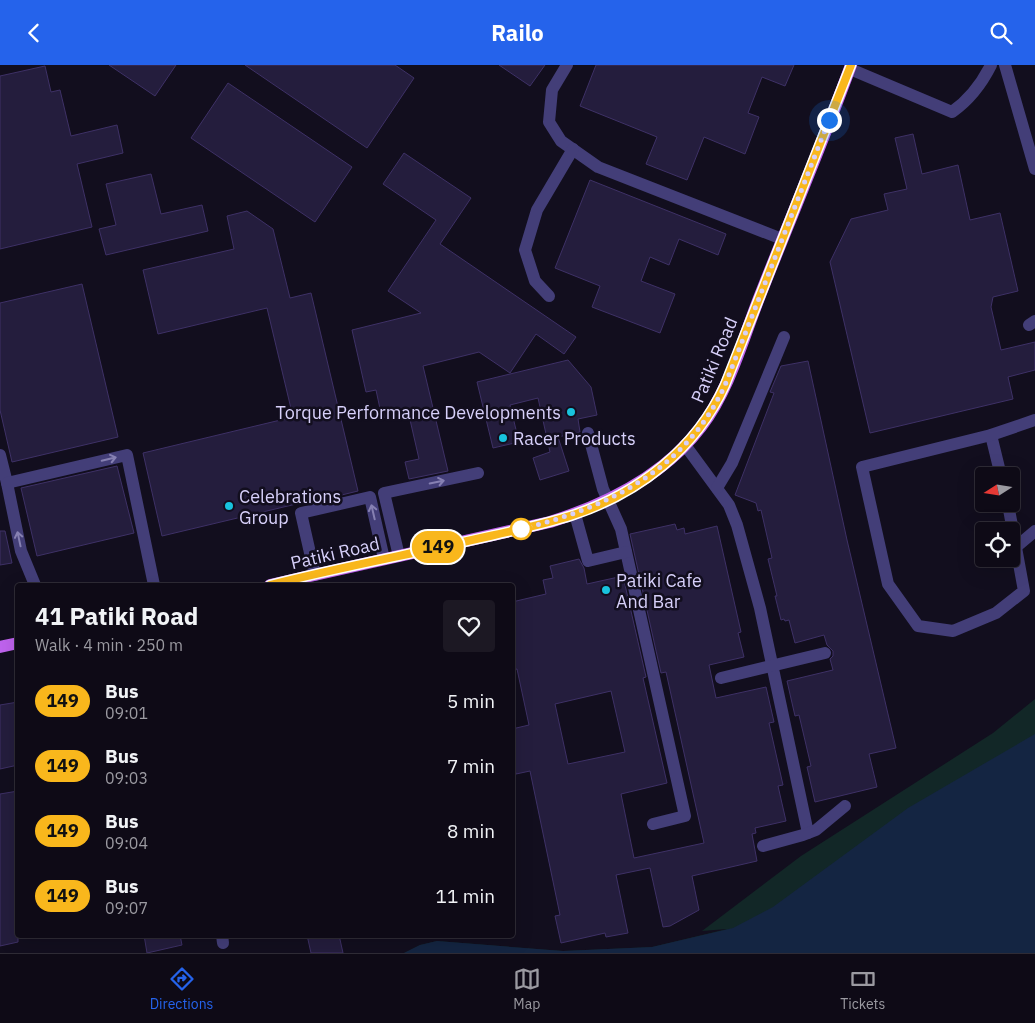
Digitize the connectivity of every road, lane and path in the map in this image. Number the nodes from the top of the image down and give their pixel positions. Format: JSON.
{"nodes":[{"id":1,"x":567,"y":65,"type":"edge"},
{"id":2,"x":991,"y":65,"type":"edge"},
{"id":3,"x":1006,"y":65,"type":"edge"},
{"id":4,"x":850,"y":67,"type":"edge"},
{"id":5,"x":573,"y":149,"type":"junction"},
{"id":6,"x":1035,"y":169,"type":"edge"},
{"id":7,"x":782,"y":239,"type":"junction"},
{"id":8,"x":549,"y":297,"type":"dead end"},
{"id":9,"x":784,"y":337,"type":"dead end"},
{"id":10,"x":1035,"y":420,"type":"edge"},
{"id":11,"x":588,"y":433,"type":"dead end"},
{"id":12,"x":992,"y":435,"type":"junction"},
{"id":13,"x":685,"y":445,"type":"junction"},
{"id":14,"x":0,"y":455,"type":"edge"},
{"id":15,"x":999,"y":467,"type":"edge"},
{"id":16,"x":478,"y":473,"type":"dead end"},
{"id":17,"x":7,"y":483,"type":"junction"},
{"id":18,"x":717,"y":489,"type":"junction"},
{"id":19,"x":609,"y":500,"type":"junction"},
{"id":20,"x":575,"y":514,"type":"junction"},
{"id":21,"x":1035,"y":531,"type":"edge"},
{"id":22,"x":1020,"y":544,"type":"edge"},
{"id":23,"x":626,"y":552,"type":"junction"},
{"id":24,"x":399,"y":556,"type":"junction"},
{"id":25,"x":384,"y":559,"type":"junction"},
{"id":26,"x":1020,"y":567,"type":"edge"},
{"id":27,"x":315,"y":575,"type":"junction"},
{"id":28,"x":34,"y":583,"type":"edge"},
{"id":29,"x":154,"y":583,"type":"edge"},
{"id":30,"x":279,"y":583,"type":"edge"},
{"id":31,"x":15,"y":644,"type":"edge"},
{"id":32,"x":0,"y":647,"type":"edge"},
{"id":33,"x":825,"y":653,"type":"dead end"},
{"id":34,"x":773,"y":666,"type":"junction"},
{"id":35,"x":721,"y":678,"type":"dead end"},
{"id":36,"x":845,"y":806,"type":"dead end"},
{"id":37,"x":653,"y":823,"type":"dead end"},
{"id":38,"x":808,"y":833,"type":"junction"},
{"id":39,"x":763,"y":846,"type":"dead end"}],
"edges":[{"from":1,"to":5,"type":"lane"},
{"from":2,"to":4,"type":"lane"},
{"from":3,"to":6,"type":"lane"},
{"from":4,"to":7,"type":"main road","name":"Patiki Road"},
{"from":5,"to":7,"type":"lane"},
{"from":5,"to":8,"type":"lane"},
{"from":7,"to":13,"type":"main road","name":"Patiki Road"},
{"from":9,"to":18,"type":"lane"},
{"from":10,"to":12,"type":"lane"},
{"from":11,"to":19,"type":"lane"},
{"from":12,"to":15,"type":"lane"},
{"from":12,"to":26,"type":"lane"},
{"from":13,"to":18,"type":"lane"},
{"from":13,"to":19,"type":"main road","name":"Patiki Road"},
{"from":14,"to":17,"type":"lane"},
{"from":24,"to":16,"type":"lane","one_way":true},
{"from":28,"to":17,"type":"lane","one_way":true},
{"from":17,"to":29,"type":"lane","one_way":true},
{"from":18,"to":34,"type":"lane"},
{"from":19,"to":20,"type":"main road","name":"Patiki Road"},
{"from":19,"to":23,"type":"lane"},
{"from":20,"to":23,"type":"lane"},
{"from":20,"to":24,"type":"main road","name":"Patiki Road"},
{"from":21,"to":22,"type":"lane"},
{"from":23,"to":37,"type":"lane"},
{"from":24,"to":25,"type":"main road","name":"Patiki Road"},
{"from":25,"to":27,"type":"main road","name":"Patiki Road"},
{"from":25,"to":27,"type":"lane","one_way":true},
{"from":27,"to":30,"type":"main road","name":"Patiki Road"},
{"from":31,"to":32,"type":"main road"},
{"from":33,"to":34,"type":"lane"},
{"from":34,"to":35,"type":"lane"},
{"from":34,"to":38,"type":"lane"},
{"from":36,"to":38,"type":"lane"},
{"from":38,"to":39,"type":"lane"}]}
